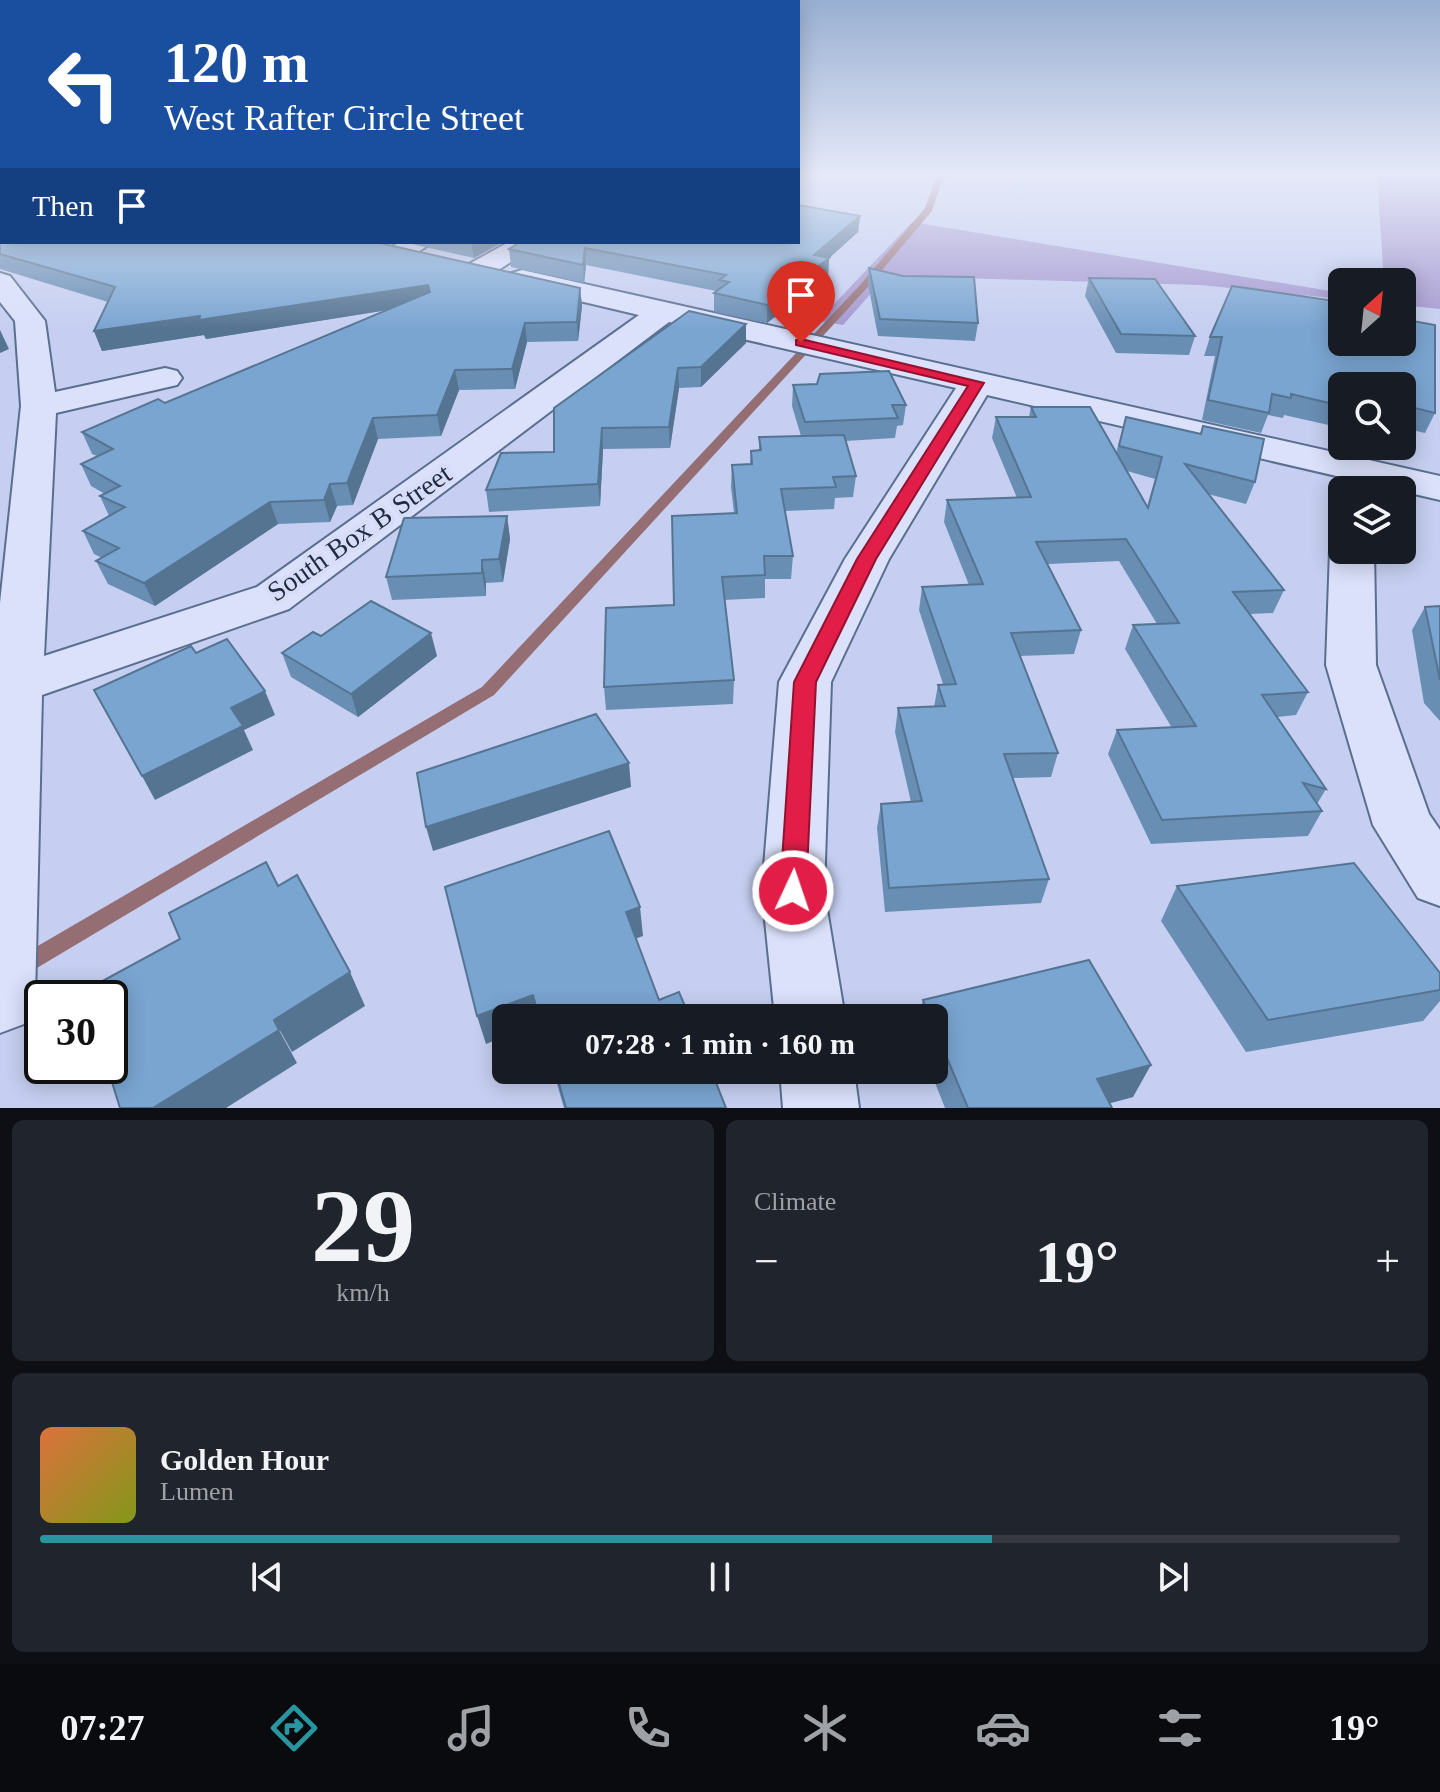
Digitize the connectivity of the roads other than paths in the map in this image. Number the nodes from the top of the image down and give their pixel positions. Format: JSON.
{"nodes":[{"id":1,"x":514,"y":244,"type":"edge"},
{"id":2,"x":426,"y":256,"type":"edge"},
{"id":3,"x":0,"y":282,"type":"edge"},
{"id":4,"x":664,"y":311,"type":"junction"},
{"id":5,"x":165,"y":378,"type":"dead end"},
{"id":6,"x":977,"y":383,"type":"junction"},
{"id":7,"x":39,"y":406,"type":"junction"},
{"id":8,"x":1339,"y":476,"type":"edge"},
{"id":9,"x":1416,"y":486,"type":"edge"},
{"id":10,"x":1440,"y":488,"type":"edge"},
{"id":11,"x":1352,"y":564,"type":"edge"},
{"id":12,"x":17,"y":684,"type":"junction"},
{"id":13,"x":1440,"y":879,"type":"edge"},
{"id":14,"x":0,"y":1000,"type":"edge"},
{"id":15,"x":808,"y":1004,"type":"edge"},
{"id":16,"x":818,"y":1084,"type":"edge"},
{"id":17,"x":821,"y":1108,"type":"edge"}],
"edges":[{"from":1,"to":2,"type":"street"},
{"from":2,"to":4,"type":"street"},
{"from":3,"to":7,"type":"street"},
{"from":4,"to":6,"type":"street"},
{"from":4,"to":12,"type":"street","name":"South Box B Street"},
{"from":5,"to":7,"type":"street"},
{"from":6,"to":8,"type":"street"},
{"from":6,"to":15,"type":"street"},
{"from":7,"to":12,"type":"street"},
{"from":9,"to":10,"type":"street"},
{"from":11,"to":13,"type":"street"},
{"from":12,"to":14,"type":"street"},
{"from":16,"to":17,"type":"street"}]}
